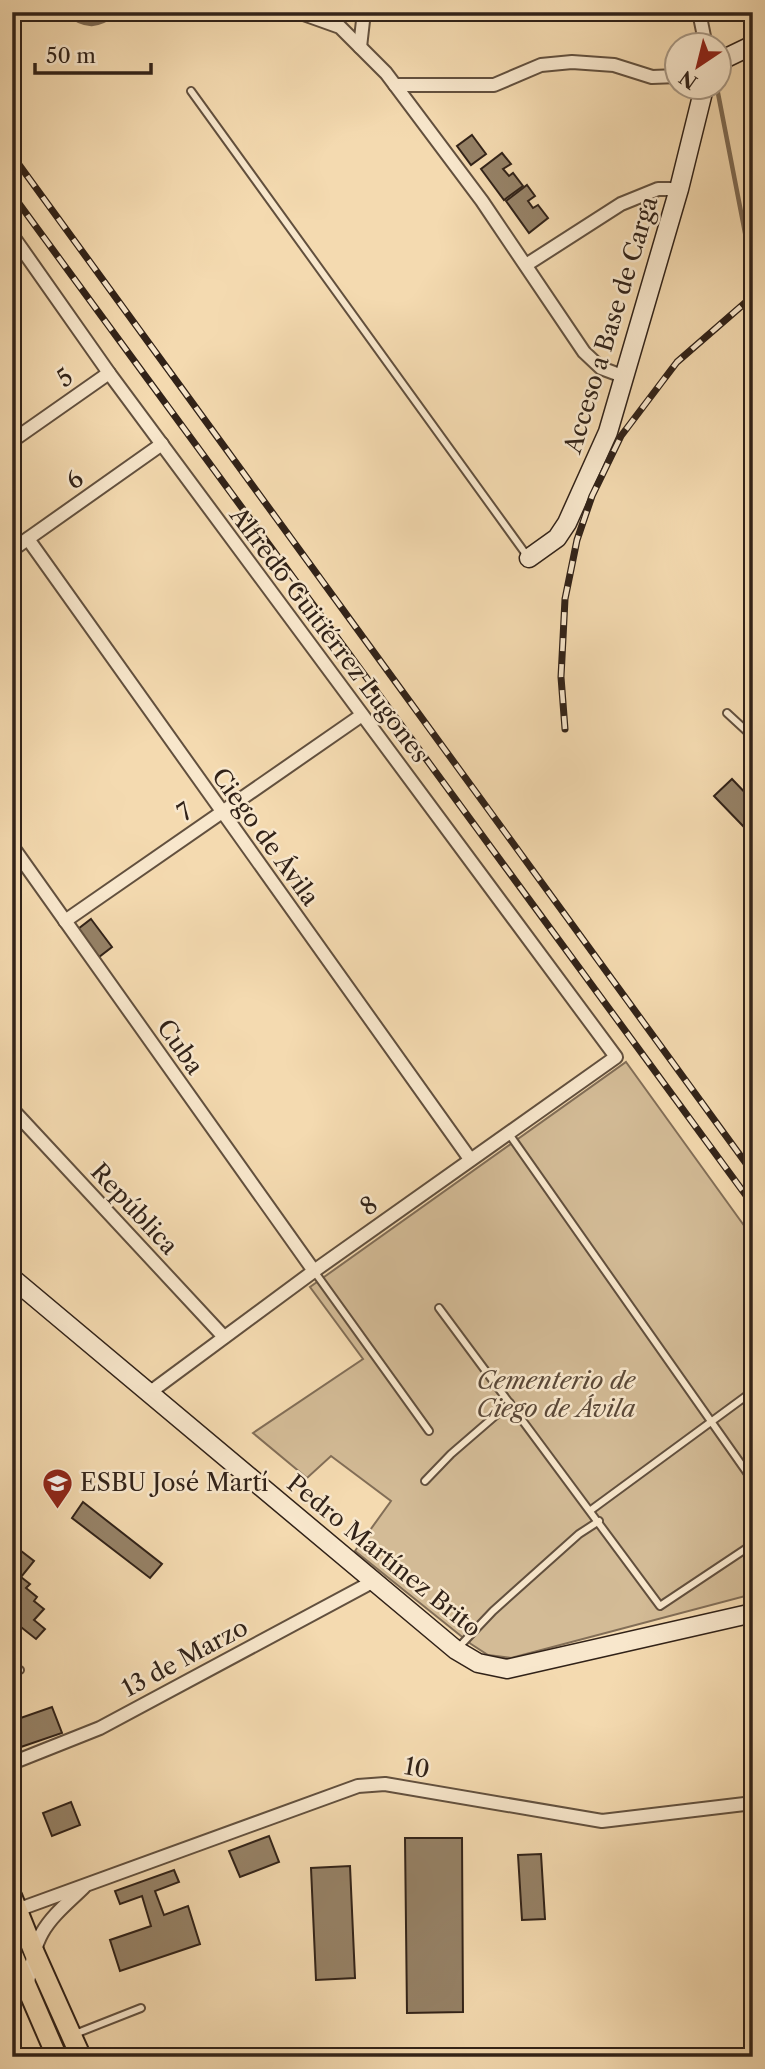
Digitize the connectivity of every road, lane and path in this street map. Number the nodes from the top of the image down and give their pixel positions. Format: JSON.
{"nodes":[{"id":1,"x":298,"y":12,"type":"edge"},
{"id":2,"x":363,"y":12,"type":"edge"},
{"id":3,"x":699,"y":12,"type":"edge"},
{"id":4,"x":703,"y":32,"type":"edge"},
{"id":5,"x":753,"y":45,"type":"edge"},
{"id":6,"x":360,"y":47,"type":"junction"},
{"id":7,"x":734,"y":55,"type":"edge"},
{"id":8,"x":664,"y":77,"type":"edge"},
{"id":9,"x":395,"y":85,"type":"junction"},
{"id":10,"x":191,"y":91,"type":"dead end"},
{"id":11,"x":701,"y":102,"type":"edge"},
{"id":12,"x":679,"y":189,"type":"junction"},
{"id":13,"x":12,"y":235,"type":"edge"},
{"id":14,"x":526,"y":265,"type":"junction"},
{"id":15,"x":108,"y":373,"type":"junction"},
{"id":16,"x":625,"y":377,"type":"junction"},
{"id":17,"x":12,"y":441,"type":"edge"},
{"id":18,"x":162,"y":444,"type":"junction"},
{"id":19,"x":28,"y":539,"type":"junction"},
{"id":20,"x":12,"y":550,"type":"edge"},
{"id":21,"x":529,"y":558,"type":"joint"},
{"id":22,"x":727,"y":713,"type":"dead end"},
{"id":23,"x":362,"y":715,"type":"junction"},
{"id":24,"x":753,"y":737,"type":"edge"},
{"id":25,"x":222,"y":813,"type":"junction"},
{"id":26,"x":12,"y":846,"type":"edge"},
{"id":27,"x":65,"y":921,"type":"junction"},
{"id":28,"x":616,"y":1057,"type":"joint"},
{"id":29,"x":12,"y":1109,"type":"edge"},
{"id":30,"x":508,"y":1133,"type":"junction"},
{"id":31,"x":470,"y":1159,"type":"junction"},
{"id":32,"x":314,"y":1271,"type":"junction"},
{"id":33,"x":12,"y":1278,"type":"edge"},
{"id":34,"x":439,"y":1308,"type":"dead end"},
{"id":35,"x":224,"y":1337,"type":"junction"},
{"id":36,"x":753,"y":1391,"type":"edge"},
{"id":37,"x":149,"y":1393,"type":"junction"},
{"id":38,"x":510,"y":1403,"type":"junction"},
{"id":39,"x":711,"y":1421,"type":"junction"},
{"id":40,"x":429,"y":1432,"type":"dead end"},
{"id":41,"x":425,"y":1481,"type":"dead end"},
{"id":42,"x":753,"y":1481,"type":"edge"},
{"id":43,"x":590,"y":1510,"type":"junction"},
{"id":44,"x":598,"y":1521,"type":"junction"},
{"id":45,"x":753,"y":1544,"type":"edge"},
{"id":46,"x":374,"y":1581,"type":"junction"},
{"id":47,"x":753,"y":1613,"type":"edge"},
{"id":48,"x":456,"y":1650,"type":"junction"},
{"id":49,"x":12,"y":1763,"type":"edge"},
{"id":50,"x":753,"y":1803,"type":"edge"},
{"id":51,"x":88,"y":1884,"type":"junction"},
{"id":52,"x":15,"y":1903,"type":"edge"},
{"id":53,"x":34,"y":1952,"type":"junction"},
{"id":54,"x":12,"y":1953,"type":"edge"},
{"id":55,"x":47,"y":1979,"type":"junction"},
{"id":56,"x":20,"y":1990,"type":"edge"},
{"id":57,"x":141,"y":2008,"type":"dead end"},
{"id":58,"x":72,"y":2036,"type":"junction"},
{"id":59,"x":57,"y":2057,"type":"edge"},
{"id":60,"x":81,"y":2057,"type":"edge"}],
"edges":[{"from":1,"to":6,"type":"street"},
{"from":2,"to":6,"type":"street"},
{"from":3,"to":4,"type":"street"},
{"from":5,"to":7,"type":"street"},
{"from":6,"to":9,"type":"street"},
{"from":8,"to":9,"type":"street"},
{"from":9,"to":14,"type":"street"},
{"from":10,"to":21,"type":"lane"},
{"from":11,"to":12,"type":"street","name":"Acceso a Base de Carga"},
{"from":12,"to":14,"type":"street"},
{"from":12,"to":16,"type":"street","name":"Acceso a Base de Carga"},
{"from":13,"to":15,"type":"street","name":"Alfredo Guitiérrez Lugones"},
{"from":14,"to":16,"type":"street"},
{"from":15,"to":17,"type":"street","name":"5"},
{"from":15,"to":18,"type":"street","name":"Alfredo Guitiérrez Lugones"},
{"from":16,"to":21,"type":"street","name":"Acceso a Base de Carga"},
{"from":18,"to":19,"type":"street","name":"6"},
{"from":18,"to":23,"type":"street","name":"Alfredo Guitiérrez Lugones"},
{"from":19,"to":20,"type":"street","name":"6"},
{"from":19,"to":25,"type":"street","name":"Ciego de Ávila"},
{"from":22,"to":24,"type":"lane"},
{"from":23,"to":25,"type":"street","name":"7"},
{"from":23,"to":28,"type":"street","name":"Alfredo Guitiérrez Lugones"},
{"from":25,"to":27,"type":"street","name":"7"},
{"from":25,"to":31,"type":"street","name":"Ciego de Ávila"},
{"from":26,"to":27,"type":"street","name":"Cuba"},
{"from":27,"to":32,"type":"street","name":"Cuba"},
{"from":28,"to":30,"type":"street","name":"8"},
{"from":29,"to":35,"type":"street","name":"República"},
{"from":30,"to":31,"type":"street","name":"8"},
{"from":30,"to":39,"type":"lane"},
{"from":31,"to":32,"type":"street","name":"8"},
{"from":32,"to":35,"type":"street","name":"8"},
{"from":32,"to":40,"type":"lane"},
{"from":33,"to":37,"type":"street","name":"Pedro Martínez Brito"},
{"from":34,"to":38,"type":"lane"},
{"from":35,"to":37,"type":"street","name":"8"},
{"from":36,"to":39,"type":"lane"},
{"from":37,"to":46,"type":"street","name":"Pedro Martínez Brito"},
{"from":38,"to":41,"type":"lane"},
{"from":38,"to":43,"type":"lane"},
{"from":39,"to":42,"type":"lane"},
{"from":39,"to":43,"type":"lane"},
{"from":43,"to":44,"type":"lane"},
{"from":44,"to":45,"type":"lane"},
{"from":44,"to":48,"type":"lane"},
{"from":46,"to":48,"type":"street","name":"Pedro Martínez Brito"},
{"from":46,"to":49,"type":"street","name":"13 de Marzo"},
{"from":47,"to":48,"type":"street","name":"Pedro Martínez Brito"},
{"from":50,"to":51,"type":"street","name":"10"},
{"from":51,"to":52,"type":"street","name":"10"},
{"from":51,"to":53,"type":"street","name":"10"},
{"from":52,"to":53,"type":"main road"},
{"from":53,"to":55,"type":"main road"},
{"from":53,"to":56,"type":"street","name":"10"},
{"from":54,"to":56,"type":"main road"},
{"from":55,"to":56,"type":"street"},
{"from":55,"to":58,"type":"main road"},
{"from":56,"to":59,"type":"main road"},
{"from":57,"to":58,"type":"lane"},
{"from":58,"to":60,"type":"main road"}]}
